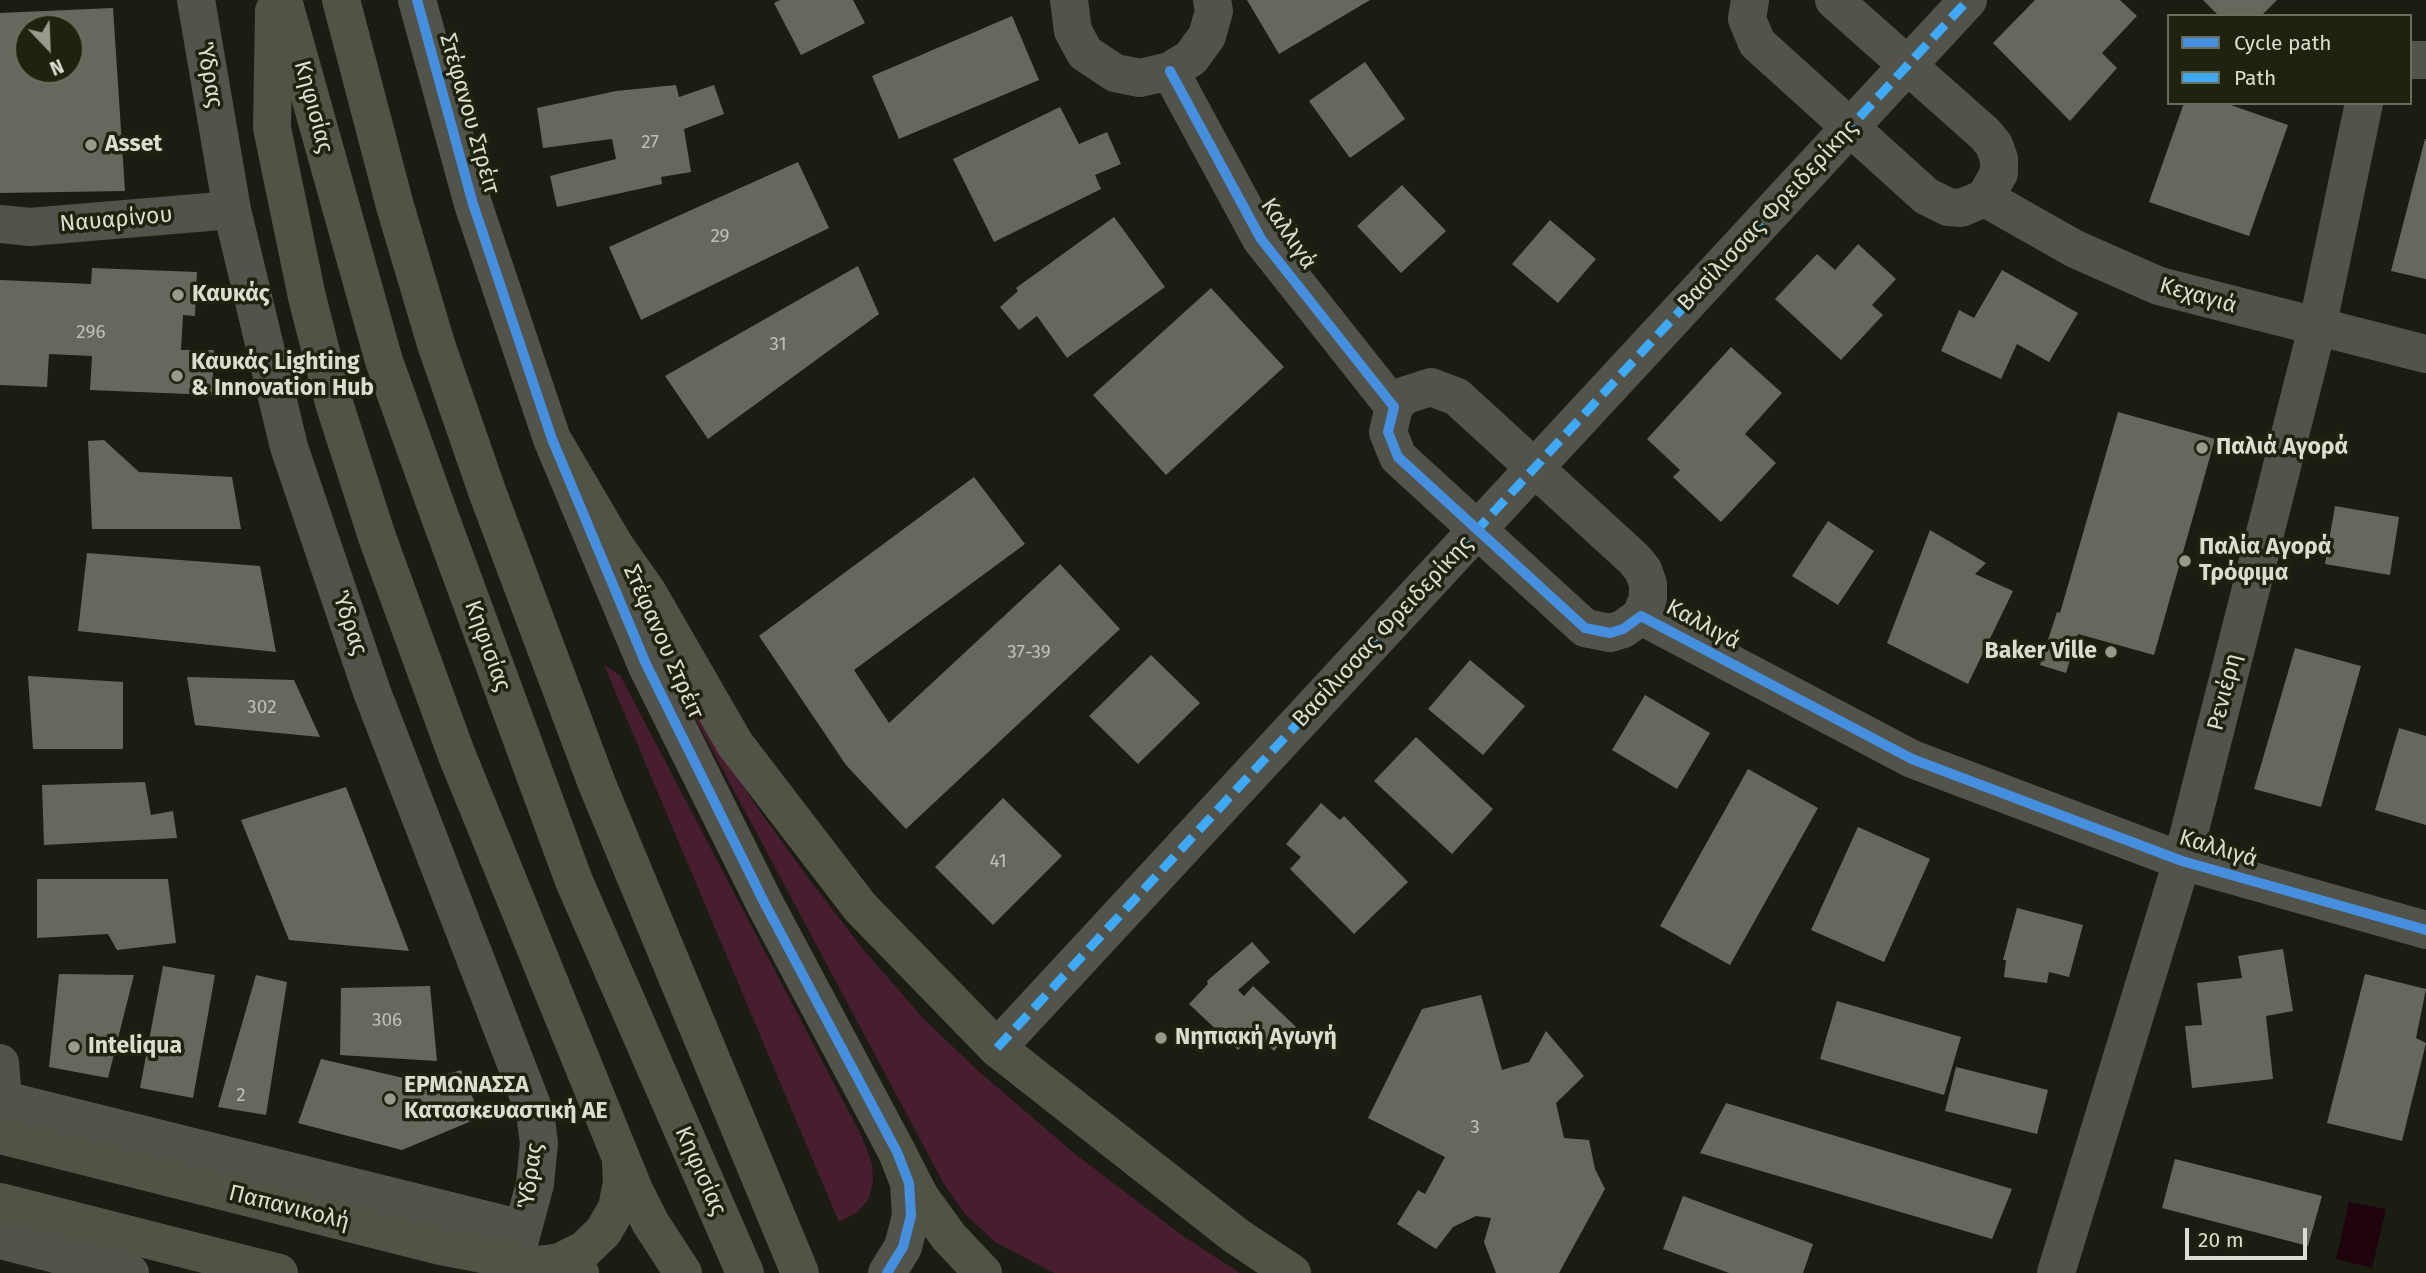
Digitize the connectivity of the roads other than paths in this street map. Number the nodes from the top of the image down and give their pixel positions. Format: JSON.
{"nodes":[{"id":1,"x":196,"y":0,"type":"edge"},
{"id":2,"x":274,"y":0,"type":"edge"},
{"id":3,"x":283,"y":0,"type":"edge"},
{"id":4,"x":341,"y":0,"type":"edge"},
{"id":5,"x":417,"y":0,"type":"edge"},
{"id":6,"x":1069,"y":0,"type":"edge"},
{"id":7,"x":1212,"y":0,"type":"edge"},
{"id":8,"x":1751,"y":0,"type":"edge"},
{"id":9,"x":1834,"y":0,"type":"edge"},
{"id":10,"x":1968,"y":0,"type":"edge"},
{"id":11,"x":1908,"y":66,"type":"junction"},
{"id":12,"x":1170,"y":71,"type":"junction"},
{"id":13,"x":2364,"y":105,"type":"edge"},
{"id":14,"x":1850,"y":128,"type":"junction"},
{"id":15,"x":1985,"y":198,"type":"junction"},
{"id":16,"x":232,"y":210,"type":"junction"},
{"id":17,"x":0,"y":225,"type":"edge"},
{"id":18,"x":2317,"y":328,"type":"junction"},
{"id":19,"x":2426,"y":354,"type":"edge"},
{"id":20,"x":1394,"y":407,"type":"junction"},
{"id":21,"x":552,"y":439,"type":"junction"},
{"id":22,"x":1535,"y":468,"type":"junction"},
{"id":23,"x":1477,"y":530,"type":"junction"},
{"id":24,"x":1641,"y":616,"type":"junction"},
{"id":25,"x":2182,"y":861,"type":"junction"},
{"id":26,"x":2426,"y":930,"type":"edge"},
{"id":27,"x":997,"y":1048,"type":"junction"},
{"id":28,"x":0,"y":1063,"type":"edge"},
{"id":29,"x":1,"y":1111,"type":"edge"},
{"id":30,"x":897,"y":1152,"type":"junction"},
{"id":31,"x":621,"y":1156,"type":"junction"},
{"id":32,"x":0,"y":1202,"type":"edge"},
{"id":33,"x":0,"y":1240,"type":"edge"},
{"id":34,"x":522,"y":1252,"type":"edge"},
{"id":35,"x":38,"y":1261,"type":"edge"},
{"id":36,"x":130,"y":1273,"type":"edge"},
{"id":37,"x":279,"y":1273,"type":"edge"},
{"id":38,"x":580,"y":1273,"type":"edge"},
{"id":39,"x":683,"y":1273,"type":"edge"},
{"id":40,"x":745,"y":1273,"type":"edge"},
{"id":41,"x":800,"y":1273,"type":"edge"},
{"id":42,"x":887,"y":1273,"type":"edge"},
{"id":43,"x":983,"y":1273,"type":"edge"},
{"id":44,"x":1292,"y":1273,"type":"edge"},
{"id":45,"x":2056,"y":1273,"type":"edge"}],
"edges":[{"from":1,"to":16,"type":"street","name":"Ύδρας"},
{"from":2,"to":31,"type":"main road"},
{"from":3,"to":40,"type":"main road","name":"Κηφισίας"},
{"from":4,"to":41,"type":"main road"},
{"from":5,"to":21,"type":"street","name":"Στέφανου Στρέιτ"},
{"from":6,"to":12,"type":"street"},
{"from":7,"to":12,"type":"street"},
{"from":8,"to":14,"type":"street"},
{"from":9,"to":11,"type":"street"},
{"from":10,"to":11,"type":"street","name":"Βασίλισσας Φρειδερίκης"},
{"from":11,"to":14,"type":"street","name":"Βασίλισσας Φρειδερίκης"},
{"from":11,"to":15,"type":"street"},
{"from":12,"to":20,"type":"street","name":"Καλλιγά"},
{"from":13,"to":18,"type":"street","name":"Ρενιέρη"},
{"from":14,"to":15,"type":"street"},
{"from":14,"to":22,"type":"street","name":"Βασίλισσας Φρειδερίκης"},
{"from":15,"to":18,"type":"street","name":"Κεχαγιά"},
{"from":16,"to":17,"type":"street","name":"Ναυαρίνου"},
{"from":16,"to":34,"type":"street","name":"Ύδρας"},
{"from":18,"to":19,"type":"street","name":"Κεχαγιά"},
{"from":18,"to":25,"type":"street","name":"Ρενιέρη"},
{"from":20,"to":22,"type":"street","name":"Καλλιγά"},
{"from":20,"to":23,"type":"street","name":"Καλλιγά"},
{"from":21,"to":27,"type":"main road"},
{"from":21,"to":30,"type":"street","name":"Στέφανου Στρέιτ"},
{"from":22,"to":23,"type":"street","name":"Βασίλισσας Φρειδερίκης"},
{"from":22,"to":24,"type":"street","name":"Καλλιγά"},
{"from":23,"to":24,"type":"street","name":"Καλλιγά"},
{"from":23,"to":27,"type":"street","name":"Βασίλισσας Φρειδερίκης"},
{"from":24,"to":25,"type":"street","name":"Καλλιγά"},
{"from":25,"to":26,"type":"street","name":"Καλλιγά"},
{"from":25,"to":45,"type":"street","name":"Ρενιέρη"},
{"from":27,"to":44,"type":"main road"},
{"from":28,"to":29,"type":"street"},
{"from":29,"to":34,"type":"main road","name":"Παπανικολή"},
{"from":30,"to":42,"type":"street","name":"Στέφανου Στρέιτ"},
{"from":30,"to":43,"type":"main road"},
{"from":31,"to":34,"type":"main road"},
{"from":31,"to":39,"type":"main road"},
{"from":32,"to":37,"type":"main road"},
{"from":33,"to":35,"type":"street"},
{"from":34,"to":38,"type":"main road","name":"Παπανικολή"},
{"from":35,"to":36,"type":"street"}]}
